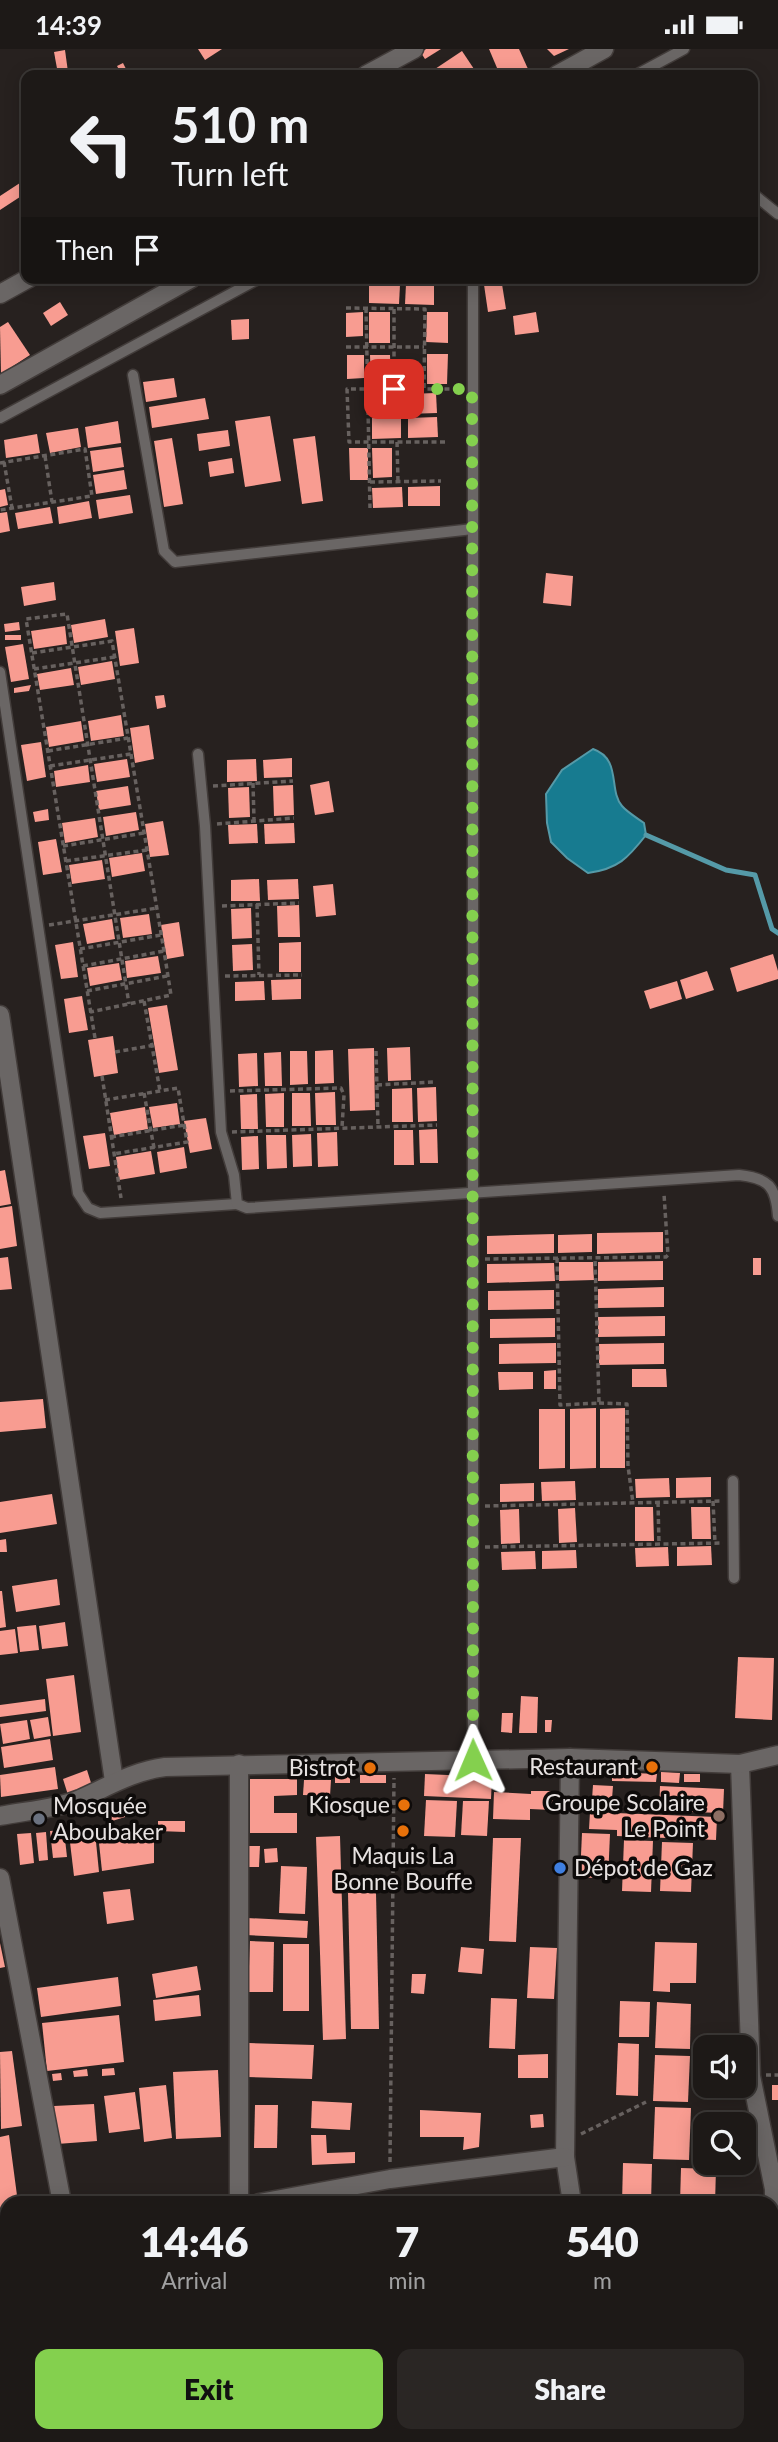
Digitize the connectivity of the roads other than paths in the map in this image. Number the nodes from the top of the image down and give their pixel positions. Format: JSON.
{"nodes":[{"id":1,"x":414,"y":49,"type":"edge"},
{"id":2,"x":604,"y":49,"type":"edge"},
{"id":3,"x":684,"y":49,"type":"edge"},
{"id":4,"x":375,"y":70,"type":"edge"},
{"id":5,"x":566,"y":70,"type":"edge"},
{"id":6,"x":645,"y":70,"type":"edge"},
{"id":7,"x":758,"y":198,"type":"edge"},
{"id":8,"x":778,"y":215,"type":"edge"},
{"id":9,"x":21,"y":282,"type":"edge"},
{"id":10,"x":181,"y":284,"type":"edge"},
{"id":11,"x":249,"y":284,"type":"edge"},
{"id":12,"x":472,"y":284,"type":"edge"},
{"id":13,"x":0,"y":294,"type":"edge"},
{"id":14,"x":133,"y":375,"type":"dead end"},
{"id":15,"x":0,"y":385,"type":"edge"},
{"id":16,"x":0,"y":418,"type":"edge"},
{"id":17,"x":473,"y":529,"type":"junction"},
{"id":18,"x":0,"y":673,"type":"edge"},
{"id":19,"x":198,"y":754,"type":"dead end"},
{"id":20,"x":0,"y":1015,"type":"edge"},
{"id":21,"x":773,"y":1183,"type":"edge"},
{"id":22,"x":473,"y":1193,"type":"junction"},
{"id":23,"x":237,"y":1205,"type":"junction"},
{"id":24,"x":778,"y":1216,"type":"edge"},
{"id":25,"x":733,"y":1481,"type":"dead end"},
{"id":26,"x":734,"y":1579,"type":"dead end"},
{"id":27,"x":778,"y":1755,"type":"edge"},
{"id":28,"x":570,"y":1758,"type":"junction"},
{"id":29,"x":473,"y":1760,"type":"junction"},
{"id":30,"x":239,"y":1764,"type":"junction"},
{"id":31,"x":740,"y":1764,"type":"junction"},
{"id":32,"x":114,"y":1781,"type":"junction"},
{"id":33,"x":0,"y":1816,"type":"edge"},
{"id":34,"x":0,"y":1878,"type":"edge"},
{"id":35,"x":565,"y":2149,"type":"junction"},
{"id":36,"x":61,"y":2196,"type":"edge"},
{"id":37,"x":239,"y":2196,"type":"edge"},
{"id":38,"x":296,"y":2196,"type":"edge"},
{"id":39,"x":571,"y":2196,"type":"edge"},
{"id":40,"x":774,"y":2196,"type":"edge"}],
"edges":[{"from":1,"to":4,"type":"street"},
{"from":2,"to":5,"type":"street"},
{"from":3,"to":6,"type":"lane"},
{"from":7,"to":8,"type":"lane"},
{"from":9,"to":13,"type":"street"},
{"from":10,"to":15,"type":"street"},
{"from":11,"to":16,"type":"lane"},
{"from":12,"to":17,"type":"lane"},
{"from":14,"to":17,"type":"lane"},
{"from":17,"to":22,"type":"lane"},
{"from":18,"to":23,"type":"lane"},
{"from":19,"to":23,"type":"lane"},
{"from":20,"to":32,"type":"street"},
{"from":21,"to":22,"type":"lane"},
{"from":21,"to":24,"type":"lane"},
{"from":22,"to":23,"type":"lane"},
{"from":22,"to":29,"type":"lane"},
{"from":25,"to":26,"type":"lane"},
{"from":27,"to":31,"type":"street"},
{"from":28,"to":29,"type":"street"},
{"from":28,"to":31,"type":"street"},
{"from":28,"to":35,"type":"street"},
{"from":29,"to":30,"type":"street"},
{"from":30,"to":32,"type":"street"},
{"from":30,"to":37,"type":"street"},
{"from":31,"to":40,"type":"street"},
{"from":32,"to":33,"type":"street"},
{"from":34,"to":36,"type":"street"},
{"from":35,"to":38,"type":"street"},
{"from":35,"to":39,"type":"street"}]}
